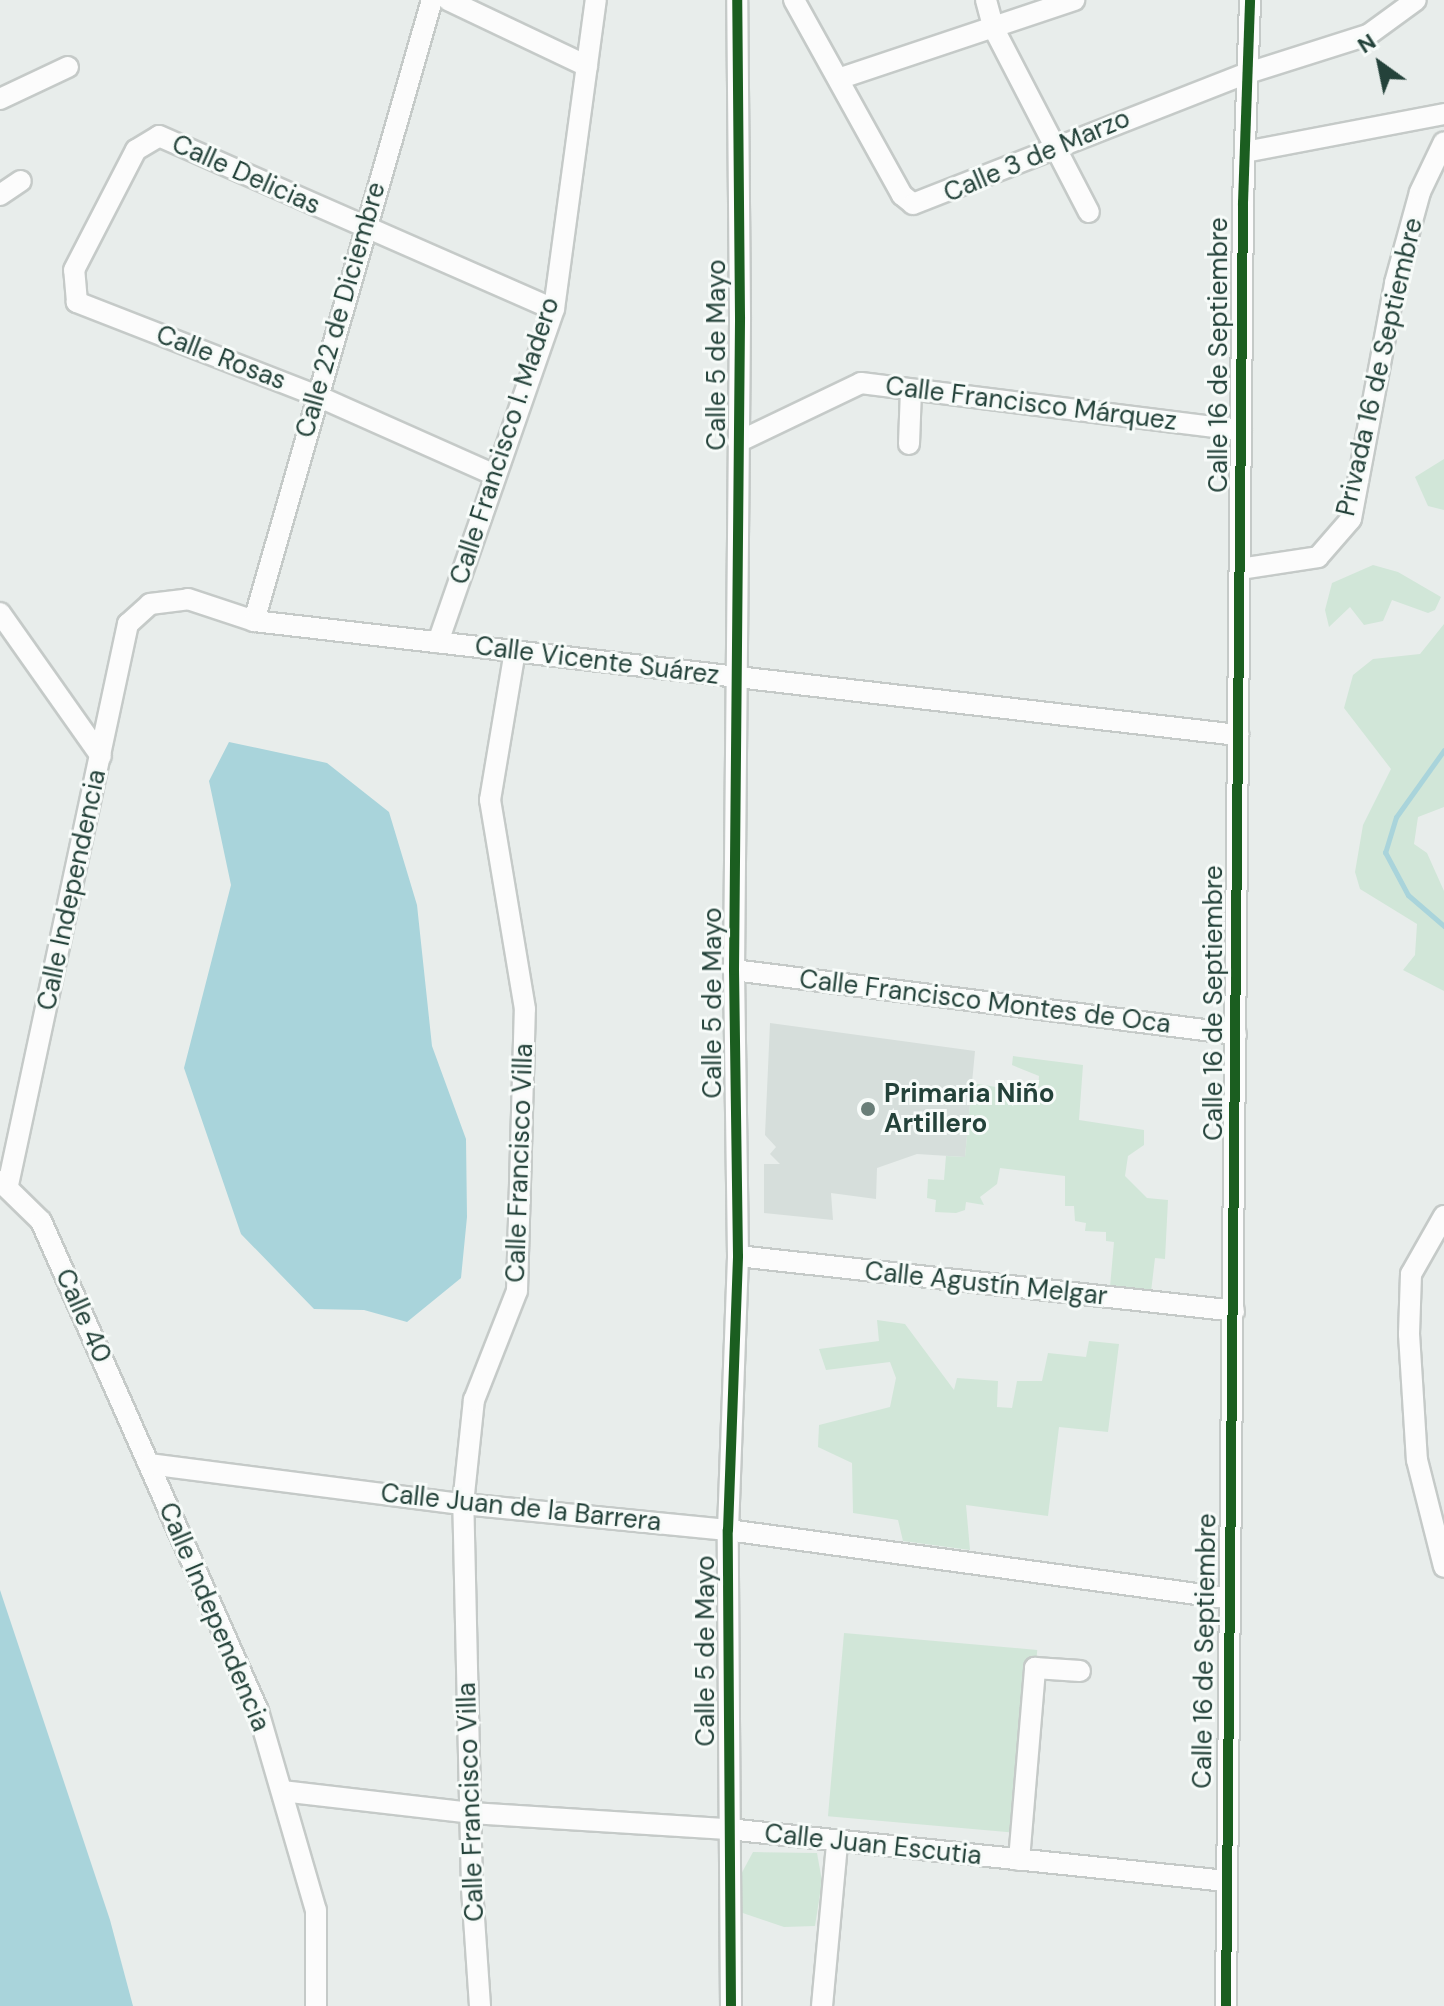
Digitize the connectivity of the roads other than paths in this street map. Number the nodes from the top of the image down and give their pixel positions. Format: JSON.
{"nodes":[{"id":1,"x":432,"y":0,"type":"edge"},
{"id":2,"x":448,"y":0,"type":"edge"},
{"id":3,"x":596,"y":0,"type":"edge"},
{"id":4,"x":737,"y":0,"type":"edge"},
{"id":5,"x":794,"y":0,"type":"edge"},
{"id":6,"x":986,"y":0,"type":"edge"},
{"id":7,"x":1074,"y":0,"type":"edge"},
{"id":8,"x":1250,"y":0,"type":"edge"},
{"id":9,"x":1416,"y":0,"type":"edge"},
{"id":10,"x":1392,"y":9,"type":"edge"},
{"id":11,"x":994,"y":29,"type":"junction"},
{"id":12,"x":587,"y":66,"type":"junction"},
{"id":13,"x":68,"y":67,"type":"dead end"},
{"id":14,"x":1248,"y":73,"type":"junction"},
{"id":15,"x":841,"y":78,"type":"junction"},
{"id":16,"x":0,"y":99,"type":"edge"},
{"id":17,"x":1444,"y":114,"type":"edge"},
{"id":18,"x":1444,"y":142,"type":"edge"},
{"id":19,"x":1055,"y":145,"type":"junction"},
{"id":20,"x":1245,"y":152,"type":"junction"},
{"id":21,"x":21,"y":181,"type":"dead end"},
{"id":22,"x":0,"y":195,"type":"edge"},
{"id":23,"x":1089,"y":212,"type":"dead end"},
{"id":24,"x":365,"y":229,"type":"junction"},
{"id":25,"x":77,"y":302,"type":"joint"},
{"id":26,"x":554,"y":309,"type":"junction"},
{"id":27,"x":911,"y":390,"type":"junction"},
{"id":28,"x":315,"y":395,"type":"junction"},
{"id":29,"x":1241,"y":430,"type":"junction"},
{"id":30,"x":738,"y":442,"type":"junction"},
{"id":31,"x":909,"y":444,"type":"dead end"},
{"id":32,"x":495,"y":475,"type":"junction"},
{"id":33,"x":1240,"y":569,"type":"junction"},
{"id":34,"x":150,"y":604,"type":"joint"},
{"id":35,"x":0,"y":613,"type":"edge"},
{"id":36,"x":254,"y":621,"type":"junction"},
{"id":37,"x":438,"y":642,"type":"junction"},
{"id":38,"x":515,"y":651,"type":"junction"},
{"id":39,"x":736,"y":677,"type":"junction"},
{"id":40,"x":1238,"y":735,"type":"junction"},
{"id":41,"x":101,"y":756,"type":"junction"},
{"id":42,"x":734,"y":970,"type":"junction"},
{"id":43,"x":1236,"y":1034,"type":"junction"},
{"id":44,"x":4,"y":1183,"type":"edge"},
{"id":45,"x":1444,"y":1216,"type":"edge"},
{"id":46,"x":738,"y":1256,"type":"junction"},
{"id":47,"x":1234,"y":1311,"type":"junction"},
{"id":48,"x":149,"y":1464,"type":"junction"},
{"id":49,"x":463,"y":1504,"type":"junction"},
{"id":50,"x":728,"y":1530,"type":"junction"},
{"id":51,"x":1444,"y":1567,"type":"edge"},
{"id":52,"x":1226,"y":1598,"type":"junction"},
{"id":53,"x":1080,"y":1671,"type":"dead end"},
{"id":54,"x":282,"y":1791,"type":"junction"},
{"id":55,"x":471,"y":1813,"type":"junction"},
{"id":56,"x":728,"y":1829,"type":"junction"},
{"id":57,"x":837,"y":1843,"type":"junction"},
{"id":58,"x":1019,"y":1860,"type":"junction"},
{"id":59,"x":1226,"y":1881,"type":"junction"},
{"id":60,"x":316,"y":2006,"type":"edge"},
{"id":61,"x":480,"y":2006,"type":"edge"},
{"id":62,"x":731,"y":2006,"type":"edge"},
{"id":63,"x":822,"y":2006,"type":"edge"},
{"id":64,"x":1226,"y":2006,"type":"edge"}],
"edges":[{"from":1,"to":24,"type":"street","name":"Calle 22 de Diciembre"},
{"from":2,"to":12,"type":"street"},
{"from":3,"to":12,"type":"street","name":"Calle Francisco I. Madero"},
{"from":4,"to":30,"type":"street","name":"Calle 5 de Mayo"},
{"from":5,"to":15,"type":"street","name":"Calle 3 de Marzo"},
{"from":6,"to":11,"type":"street"},
{"from":7,"to":11,"type":"street"},
{"from":8,"to":14,"type":"street","name":"Calle 16 de Septiembre"},
{"from":9,"to":10,"type":"street","name":"Calle 3 de Marzo"},
{"from":10,"to":14,"type":"street","name":"Calle 3 de Marzo"},
{"from":11,"to":15,"type":"street"},
{"from":11,"to":19,"type":"street"},
{"from":12,"to":26,"type":"street","name":"Calle Francisco I. Madero"},
{"from":13,"to":16,"type":"street"},
{"from":14,"to":19,"type":"street","name":"Calle 3 de Marzo"},
{"from":14,"to":20,"type":"street","name":"Calle 16 de Septiembre"},
{"from":15,"to":19,"type":"street","name":"Calle 3 de Marzo"},
{"from":17,"to":20,"type":"street"},
{"from":18,"to":33,"type":"street","name":"Privada 16 de Septiembre"},
{"from":19,"to":23,"type":"street"},
{"from":20,"to":29,"type":"street","name":"Calle 16 de Septiembre"},
{"from":21,"to":22,"type":"street"},
{"from":24,"to":25,"type":"street","name":"Calle Delicias"},
{"from":24,"to":26,"type":"street","name":"Calle Delicias"},
{"from":24,"to":28,"type":"street","name":"Calle 22 de Diciembre"},
{"from":25,"to":28,"type":"street","name":"Calle Rosas"},
{"from":26,"to":32,"type":"street","name":"Calle Francisco I. Madero"},
{"from":27,"to":29,"type":"street","name":"Calle Francisco Márquez"},
{"from":27,"to":30,"type":"street","name":"Calle Francisco Márquez"},
{"from":27,"to":31,"type":"street"},
{"from":28,"to":32,"type":"street","name":"Calle Rosas"},
{"from":28,"to":36,"type":"street","name":"Calle 22 de Diciembre"},
{"from":29,"to":33,"type":"street","name":"Calle 16 de Septiembre"},
{"from":30,"to":39,"type":"street","name":"Calle 5 de Mayo"},
{"from":32,"to":37,"type":"street","name":"Calle Francisco I. Madero"},
{"from":33,"to":40,"type":"street","name":"Calle 16 de Septiembre"},
{"from":34,"to":36,"type":"street","name":"Calle Vicente Suárez"},
{"from":34,"to":41,"type":"street","name":"Calle Independencia"},
{"from":35,"to":41,"type":"street"},
{"from":36,"to":37,"type":"street","name":"Calle Vicente Suárez"},
{"from":37,"to":38,"type":"street","name":"Calle Vicente Suárez"},
{"from":38,"to":39,"type":"street","name":"Calle Vicente Suárez"},
{"from":38,"to":49,"type":"street","name":"Calle Francisco Villa"},
{"from":39,"to":40,"type":"street","name":"Calle Vicente Suárez"},
{"from":39,"to":42,"type":"street","name":"Calle 5 de Mayo"},
{"from":40,"to":43,"type":"street","name":"Calle 16 de Septiembre"},
{"from":41,"to":44,"type":"street","name":"Calle Independencia"},
{"from":42,"to":43,"type":"street","name":"Calle Francisco Montes de Oca"},
{"from":42,"to":46,"type":"street","name":"Calle 5 de Mayo"},
{"from":43,"to":47,"type":"street","name":"Calle 16 de Septiembre"},
{"from":44,"to":48,"type":"street","name":"Calle 40"},
{"from":45,"to":51,"type":"street"},
{"from":46,"to":47,"type":"street","name":"Calle Agustín Melgar"},
{"from":46,"to":50,"type":"street","name":"Calle 5 de Mayo"},
{"from":47,"to":52,"type":"street","name":"Calle 16 de Septiembre"},
{"from":48,"to":49,"type":"street","name":"Calle Juan de la Barrera"},
{"from":48,"to":54,"type":"street","name":"Calle Independencia"},
{"from":49,"to":50,"type":"street","name":"Calle Juan de la Barrera"},
{"from":49,"to":55,"type":"street","name":"Calle Francisco Villa"},
{"from":50,"to":52,"type":"street","name":"Calle Juan de la Barrera"},
{"from":50,"to":56,"type":"street","name":"Calle 5 de Mayo"},
{"from":52,"to":59,"type":"street","name":"Calle 16 de Septiembre"},
{"from":53,"to":58,"type":"street"},
{"from":54,"to":55,"type":"street","name":"Calle Juan Escutia"},
{"from":54,"to":60,"type":"street","name":"Calle Independencia"},
{"from":55,"to":56,"type":"street","name":"Calle Juan Escutia"},
{"from":55,"to":61,"type":"street","name":"Calle Francisco Villa"},
{"from":56,"to":57,"type":"street","name":"Calle Juan Escutia"},
{"from":56,"to":62,"type":"street","name":"Calle 5 de Mayo"},
{"from":57,"to":58,"type":"street","name":"Calle Juan Escutia"},
{"from":57,"to":63,"type":"street"},
{"from":58,"to":59,"type":"street","name":"Calle Juan Escutia"},
{"from":59,"to":64,"type":"street","name":"Calle 16 de Septiembre"}]}
